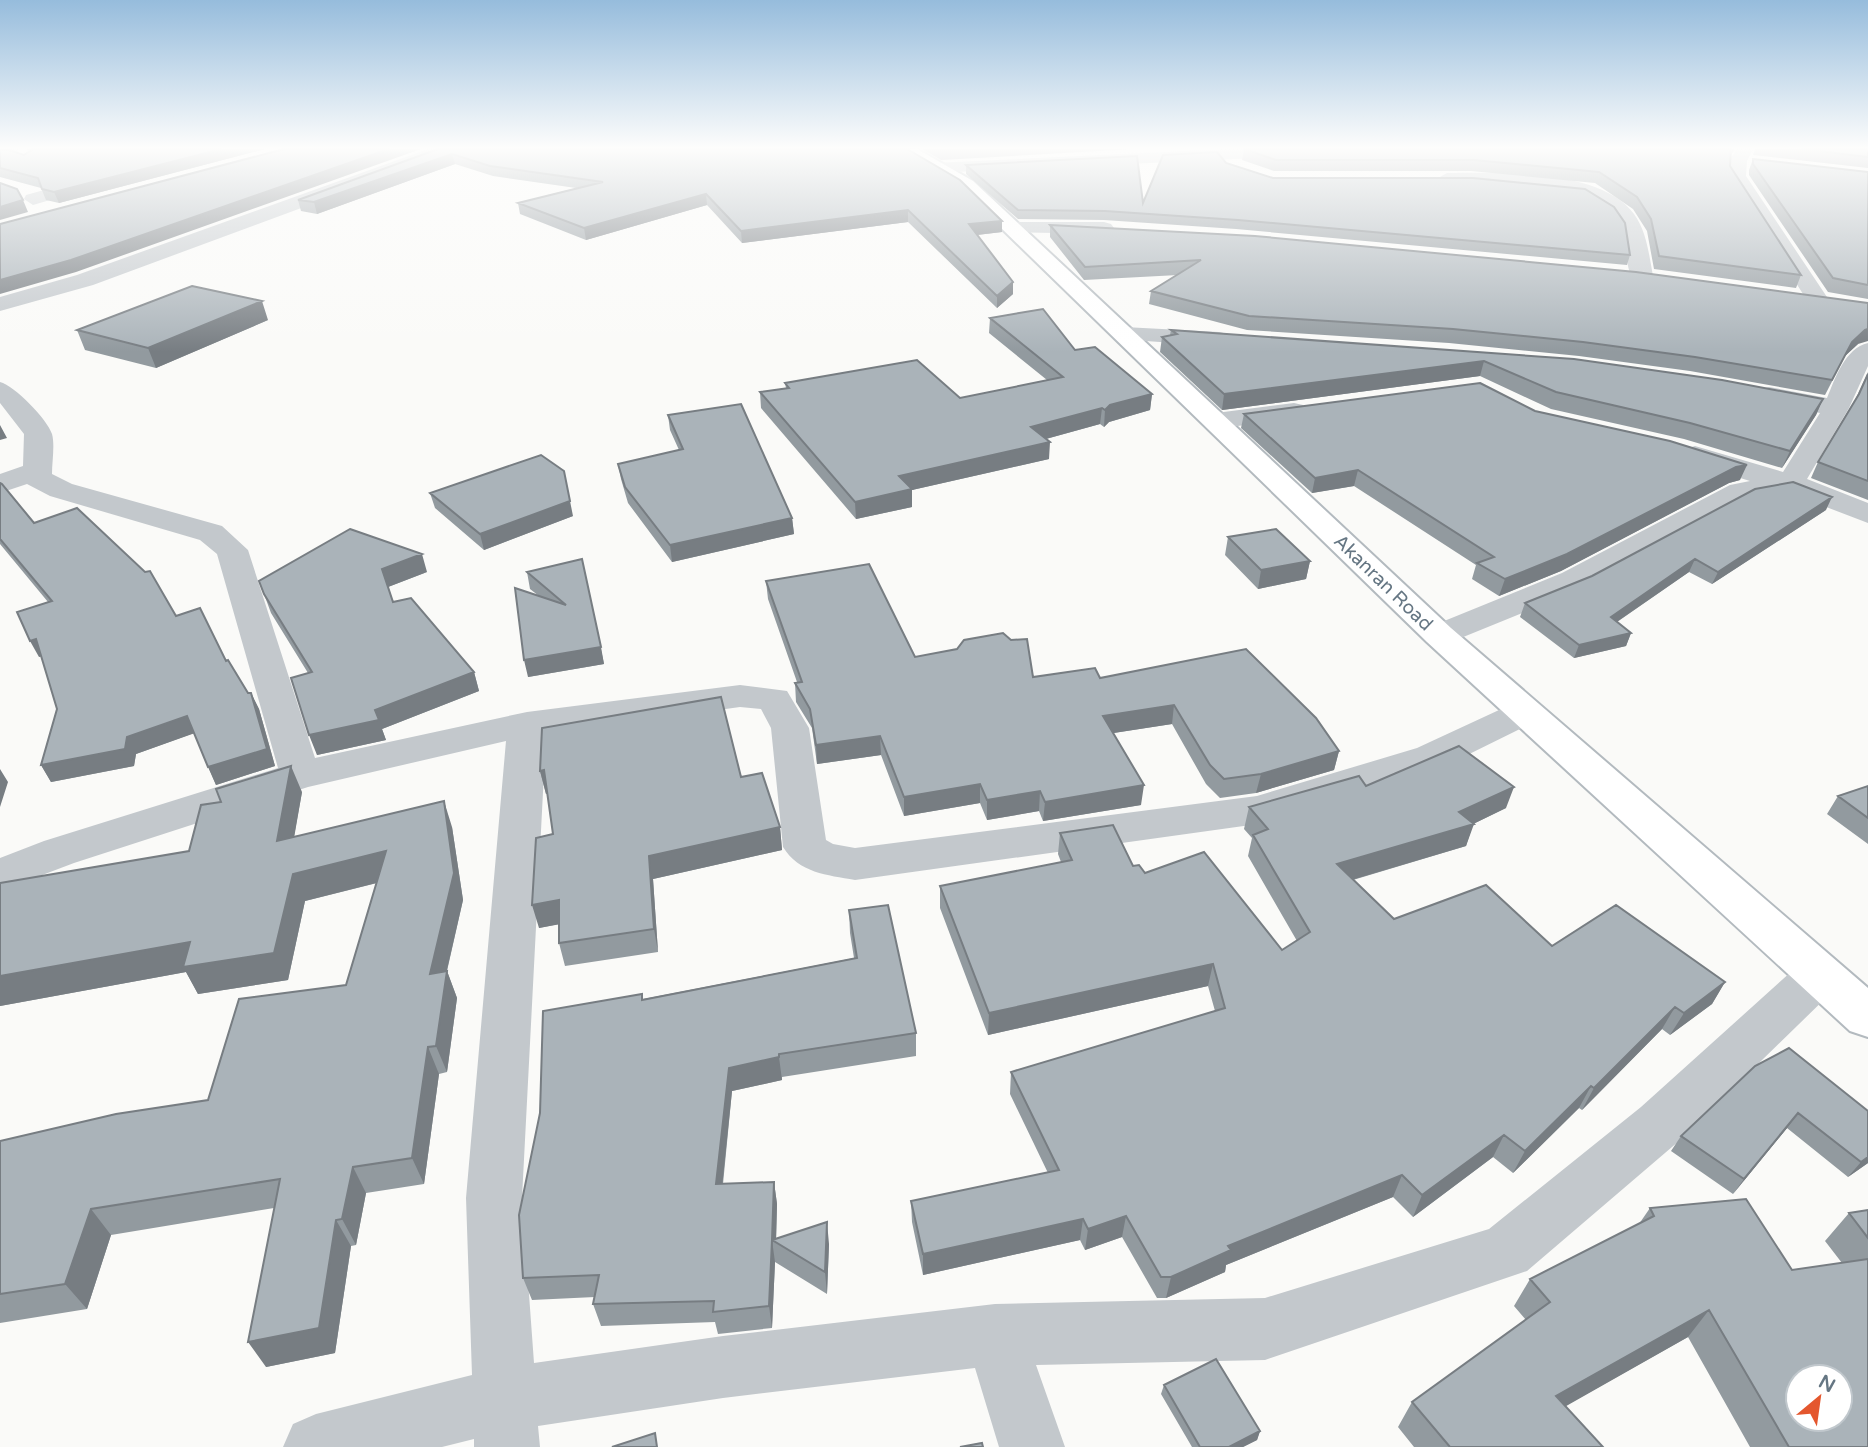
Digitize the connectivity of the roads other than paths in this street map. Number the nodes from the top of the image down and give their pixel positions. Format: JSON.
{"nodes":[{"id":1,"x":259,"y":217,"type":"edge"},
{"id":2,"x":1002,"y":217,"type":"edge"},
{"id":3,"x":1624,"y":217,"type":"edge"},
{"id":4,"x":1763,"y":217,"type":"edge"},
{"id":5,"x":1015,"y":228,"type":"junction"},
{"id":6,"x":1119,"y":229,"type":"edge"},
{"id":7,"x":1615,"y":273,"type":"edge"},
{"id":8,"x":1642,"y":276,"type":"junction"},
{"id":9,"x":1669,"y":279,"type":"edge"},
{"id":10,"x":1791,"y":296,"type":"edge"},
{"id":11,"x":1818,"y":300,"type":"junction"},
{"id":12,"x":0,"y":304,"type":"edge"},
{"id":13,"x":1843,"y":304,"type":"edge"},
{"id":14,"x":1125,"y":334,"type":"junction"},
{"id":15,"x":1243,"y":340,"type":"edge"},
{"id":16,"x":1863,"y":364,"type":"edge"},
{"id":17,"x":0,"y":390,"type":"edge"},
{"id":18,"x":1743,"y":390,"type":"edge"},
{"id":19,"x":1321,"y":408,"type":"edge"},
{"id":20,"x":1836,"y":408,"type":"junction"},
{"id":21,"x":1216,"y":421,"type":"junction"},
{"id":22,"x":1673,"y":448,"type":"edge"},
{"id":23,"x":37,"y":471,"type":"junction"},
{"id":24,"x":1790,"y":482,"type":"junction"},
{"id":25,"x":0,"y":484,"type":"edge"},
{"id":26,"x":1868,"y":514,"type":"edge"},
{"id":27,"x":1439,"y":635,"type":"junction"},
{"id":28,"x":1525,"y":712,"type":"junction"},
{"id":29,"x":527,"y":724,"type":"junction"},
{"id":30,"x":300,"y":775,"type":"junction"},
{"id":31,"x":0,"y":875,"type":"edge"},
{"id":32,"x":1819,"y":975,"type":"junction"},
{"id":33,"x":1868,"y":1017,"type":"edge"},
{"id":34,"x":995,"y":1335,"type":"junction"},
{"id":35,"x":505,"y":1423,"type":"edge"},
{"id":36,"x":316,"y":1447,"type":"edge"},
{"id":37,"x":1032,"y":1447,"type":"edge"}],
"edges":[{"from":1,"to":12,"type":"street"},
{"from":2,"to":5,"type":"main road","name":"Akanran Road"},
{"from":3,"to":8,"type":"street"},
{"from":4,"to":11,"type":"street"},
{"from":5,"to":6,"type":"street"},
{"from":5,"to":14,"type":"main road","name":"Akanran Road"},
{"from":7,"to":8,"type":"street"},
{"from":8,"to":9,"type":"street"},
{"from":10,"to":11,"type":"street"},
{"from":11,"to":13,"type":"street"},
{"from":14,"to":15,"type":"street"},
{"from":14,"to":21,"type":"main road","name":"Akanran Road"},
{"from":16,"to":20,"type":"street"},
{"from":17,"to":23,"type":"street"},
{"from":18,"to":20,"type":"street"},
{"from":19,"to":21,"type":"street"},
{"from":20,"to":24,"type":"street"},
{"from":21,"to":27,"type":"main road","name":"Akanran Road"},
{"from":22,"to":24,"type":"street"},
{"from":23,"to":25,"type":"street"},
{"from":23,"to":30,"type":"street"},
{"from":24,"to":26,"type":"street"},
{"from":24,"to":27,"type":"street"},
{"from":27,"to":28,"type":"main road","name":"Akanran Road"},
{"from":28,"to":29,"type":"street"},
{"from":28,"to":32,"type":"main road","name":"Akanran Road"},
{"from":29,"to":30,"type":"street"},
{"from":29,"to":35,"type":"street"},
{"from":30,"to":31,"type":"street"},
{"from":32,"to":33,"type":"main road","name":"Akanran Road"},
{"from":32,"to":34,"type":"street"},
{"from":34,"to":35,"type":"street"},
{"from":34,"to":37,"type":"street"},
{"from":35,"to":36,"type":"street"}]}
